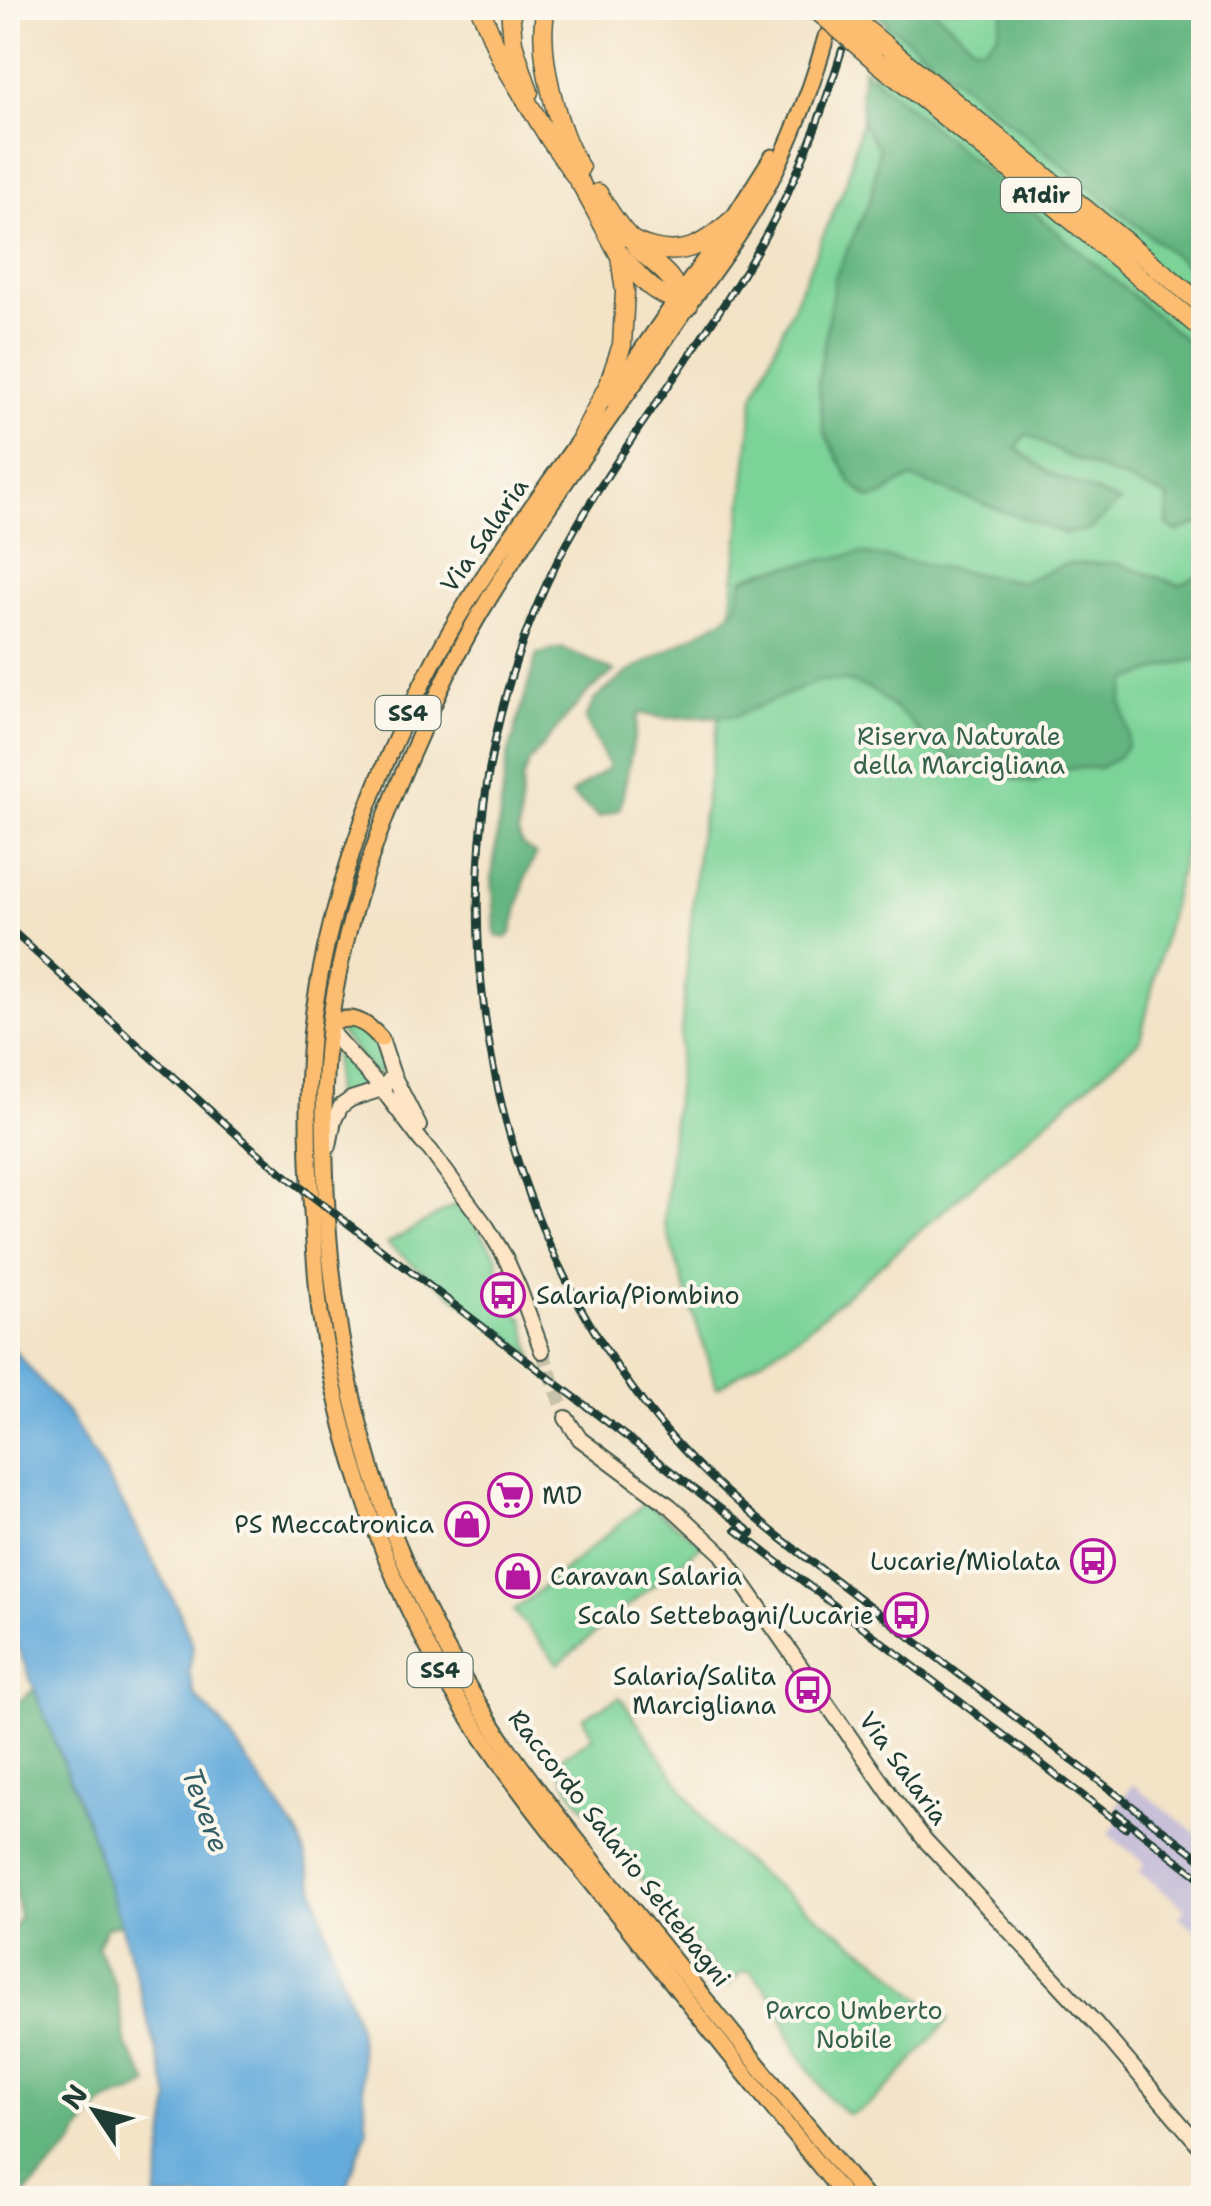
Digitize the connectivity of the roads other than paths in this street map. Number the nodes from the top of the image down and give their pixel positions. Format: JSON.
{"nodes":[{"id":1,"x":480,"y":8,"type":"edge"},
{"id":2,"x":510,"y":8,"type":"edge"},
{"id":3,"x":546,"y":8,"type":"edge"},
{"id":4,"x":814,"y":8,"type":"edge"},
{"id":5,"x":840,"y":8,"type":"edge"},
{"id":6,"x":826,"y":37,"type":"dead end"},
{"id":7,"x":882,"y":54,"type":"junction"},
{"id":8,"x":528,"y":91,"type":"junction"},
{"id":9,"x":796,"y":120,"type":"junction"},
{"id":10,"x":548,"y":138,"type":"junction"},
{"id":11,"x":577,"y":164,"type":"junction"},
{"id":12,"x":732,"y":220,"type":"junction"},
{"id":13,"x":630,"y":238,"type":"junction"},
{"id":14,"x":620,"y":256,"type":"junction"},
{"id":15,"x":684,"y":301,"type":"junction"},
{"id":16,"x":1204,"y":306,"type":"edge"},
{"id":17,"x":1204,"y":331,"type":"edge"},
{"id":18,"x":582,"y":436,"type":"junction"},
{"id":19,"x":321,"y":1026,"type":"junction"},
{"id":20,"x":381,"y":1039,"type":"joint"},
{"id":21,"x":393,"y":1075,"type":"junction"},
{"id":22,"x":382,"y":1089,"type":"junction"},
{"id":23,"x":430,"y":1150,"type":"junction"},
{"id":24,"x":325,"y":1173,"type":"junction"},
{"id":25,"x":542,"y":1351,"type":"tunnel mouth"},
{"id":26,"x":566,"y":1418,"type":"tunnel mouth"},
{"id":27,"x":1204,"y":2151,"type":"edge"},
{"id":28,"x":846,"y":2198,"type":"edge"},
{"id":29,"x":866,"y":2198,"type":"edge"}],
"edges":[{"from":1,"to":10,"type":"highway"},
{"from":2,"to":8,"type":"highway"},
{"from":3,"to":11,"type":"highway"},
{"from":4,"to":7,"type":"highway","number":"A1dir","bridge":true},
{"from":5,"to":7,"type":"highway","number":"A1dir","bridge":true},
{"from":6,"to":9,"type":"main road","name":"Via Salaria","number":"SS4"},
{"from":7,"to":16,"type":"highway","number":"A1dir"},
{"from":7,"to":17,"type":"highway","number":"A1dir"},
{"from":8,"to":10,"type":"highway"},
{"from":8,"to":11,"type":"highway"},
{"from":9,"to":12,"type":"main road","name":"Via Salaria","number":"SS4"},
{"from":9,"to":15,"type":"main road","name":"Via Salaria","number":"SS4"},
{"from":10,"to":14,"type":"highway"},
{"from":11,"to":13,"type":"highway"},
{"from":12,"to":13,"type":"highway"},
{"from":12,"to":15,"type":"main road","name":"Via Salaria","number":"SS4"},
{"from":13,"to":15,"type":"highway"},
{"from":14,"to":15,"type":"highway"},
{"from":14,"to":18,"type":"highway"},
{"from":15,"to":18,"type":"main road","name":"Via Salaria","number":"SS4"},
{"from":15,"to":19,"type":"main road","name":"Via Salaria","number":"SS4"},
{"from":18,"to":19,"type":"main road","name":"Via Salaria","number":"SS4"},
{"from":19,"to":20,"type":"main road"},
{"from":19,"to":22,"type":"street"},
{"from":19,"to":24,"type":"main road","name":"Raccordo Salario Settebagni","number":"SS4"},
{"from":19,"to":28,"type":"main road","name":"Raccordo Salario Settebagni","number":"SS4"},
{"from":20,"to":21,"type":"street"},
{"from":21,"to":22,"type":"street"},
{"from":21,"to":23,"type":"street"},
{"from":22,"to":23,"type":"street"},
{"from":22,"to":24,"type":"street"},
{"from":23,"to":25,"type":"street"},
{"from":24,"to":29,"type":"main road","name":"Raccordo Salario Settebagni","number":"SS4"},
{"from":26,"to":27,"type":"street","name":"Via Salaria"}]}
